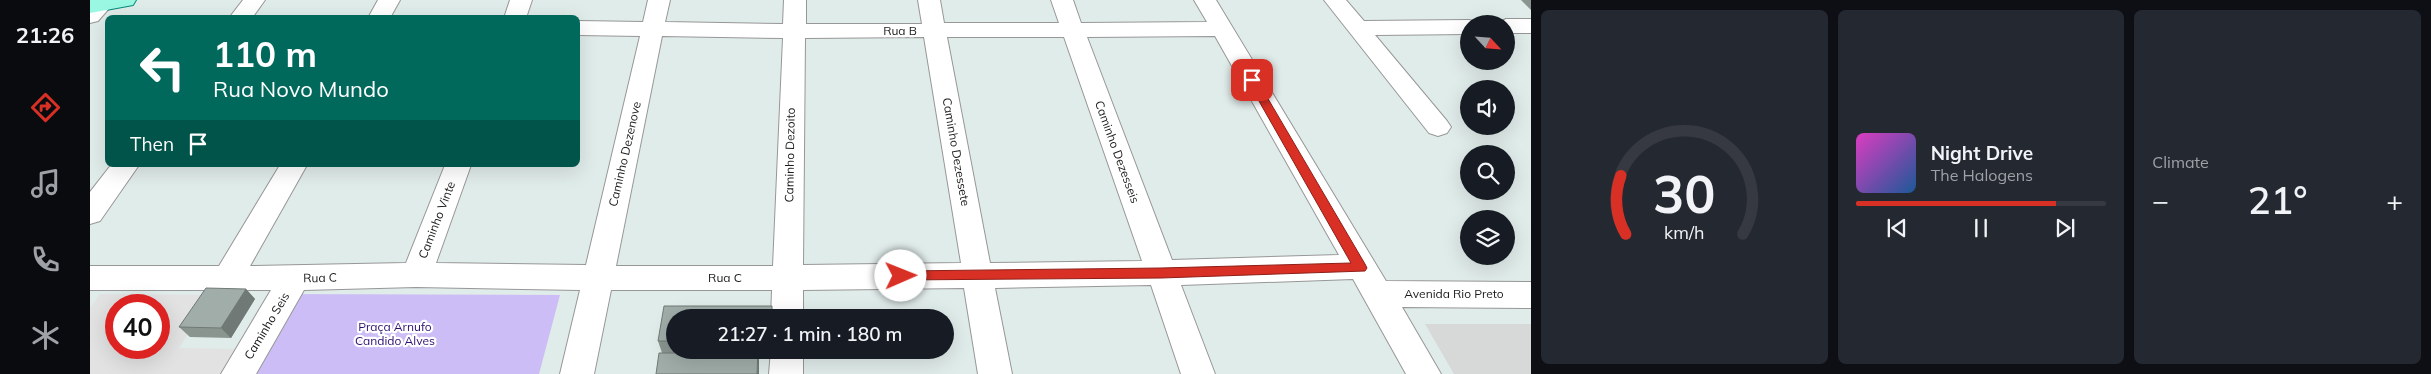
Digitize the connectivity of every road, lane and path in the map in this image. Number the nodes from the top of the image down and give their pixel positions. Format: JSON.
{"nodes":[{"id":1,"x":125,"y":0,"type":"edge"},
{"id":2,"x":254,"y":0,"type":"edge"},
{"id":3,"x":389,"y":0,"type":"edge"},
{"id":4,"x":521,"y":0,"type":"edge"},
{"id":5,"x":659,"y":0,"type":"edge"},
{"id":6,"x":795,"y":0,"type":"edge"},
{"id":7,"x":929,"y":0,"type":"edge"},
{"id":8,"x":1062,"y":0,"type":"edge"},
{"id":9,"x":1205,"y":0,"type":"edge"},
{"id":10,"x":1335,"y":0,"type":"edge"},
{"id":11,"x":94,"y":8,"type":"edge"},
{"id":12,"x":242,"y":15,"type":"edge"},
{"id":13,"x":381,"y":15,"type":"edge"},
{"id":14,"x":516,"y":15,"type":"edge"},
{"id":15,"x":1515,"y":26,"type":"edge"},
{"id":16,"x":1531,"y":26,"type":"edge"},
{"id":17,"x":1460,"y":27,"type":"edge"},
{"id":18,"x":580,"y":28,"type":"edge"},
{"id":19,"x":1357,"y":28,"type":"junction"},
{"id":20,"x":653,"y":29,"type":"junction"},
{"id":21,"x":1222,"y":29,"type":"junction"},
{"id":22,"x":935,"y":30,"type":"junction"},
{"id":23,"x":793,"y":31,"type":"junction"},
{"id":24,"x":1072,"y":31,"type":"junction"},
{"id":25,"x":1438,"y":127,"type":"dead end"},
{"id":26,"x":124,"y":167,"type":"edge"},
{"id":27,"x":293,"y":167,"type":"edge"},
{"id":28,"x":457,"y":167,"type":"edge"},
{"id":29,"x":90,"y":212,"type":"edge"},
{"id":30,"x":1360,"y":268,"type":"junction"},
{"id":31,"x":1161,"y":273,"type":"junction"},
{"id":32,"x":977,"y":274,"type":"junction"},
{"id":33,"x":416,"y":275,"type":"junction"},
{"id":34,"x":228,"y":277,"type":"junction"},
{"id":35,"x":296,"y":278,"type":"junction"},
{"id":36,"x":596,"y":278,"type":"junction"},
{"id":37,"x":788,"y":278,"type":"junction"},
{"id":38,"x":95,"y":284,"type":"edge"},
{"id":39,"x":1377,"y":294,"type":"junction"},
{"id":40,"x":1531,"y":296,"type":"edge"},
{"id":41,"x":787,"y":309,"type":"edge"},
{"id":42,"x":787,"y":359,"type":"edge"},
{"id":43,"x":238,"y":374,"type":"edge"},
{"id":44,"x":576,"y":374,"type":"edge"},
{"id":45,"x":786,"y":374,"type":"edge"},
{"id":46,"x":995,"y":374,"type":"edge"},
{"id":47,"x":1198,"y":374,"type":"edge"},
{"id":48,"x":1424,"y":374,"type":"edge"}],
"edges":[{"from":1,"to":11,"type":"main road"},
{"from":2,"to":12,"type":"street"},
{"from":3,"to":13,"type":"street"},
{"from":4,"to":14,"type":"street"},
{"from":5,"to":20,"type":"street","name":"Caminho Dezenove"},
{"from":6,"to":23,"type":"street","name":"Caminho Dezoito"},
{"from":7,"to":22,"type":"street","name":"Caminho Dezessete"},
{"from":8,"to":24,"type":"street","name":"Caminho Dezesseis"},
{"from":9,"to":21,"type":"street"},
{"from":10,"to":19,"type":"street"},
{"from":15,"to":16,"type":"street"},
{"from":17,"to":19,"type":"street"},
{"from":18,"to":20,"type":"street","name":"Rua B"},
{"from":19,"to":25,"type":"street"},
{"from":20,"to":23,"type":"street","name":"Rua B"},
{"from":20,"to":36,"type":"street","name":"Caminho Dezenove"},
{"from":21,"to":24,"type":"street","name":"Rua B"},
{"from":21,"to":30,"type":"street"},
{"from":22,"to":23,"type":"street","name":"Rua B"},
{"from":22,"to":24,"type":"street","name":"Rua B"},
{"from":22,"to":32,"type":"street","name":"Caminho Dezessete"},
{"from":23,"to":37,"type":"street","name":"Caminho Dezoito"},
{"from":24,"to":31,"type":"street","name":"Caminho Dezesseis"},
{"from":26,"to":29,"type":"street"},
{"from":27,"to":34,"type":"street"},
{"from":28,"to":33,"type":"street","name":"Caminho Vinte"},
{"from":30,"to":31,"type":"street","name":"Rua C"},
{"from":30,"to":39,"type":"street"},
{"from":31,"to":32,"type":"street","name":"Rua C"},
{"from":31,"to":47,"type":"street","name":"Caminho Dezesseis"},
{"from":32,"to":37,"type":"street","name":"Rua C"},
{"from":32,"to":46,"type":"street","name":"Caminho Dezessete"},
{"from":33,"to":35,"type":"street","name":"Rua C"},
{"from":33,"to":36,"type":"street","name":"Rua C"},
{"from":34,"to":35,"type":"street","name":"Rua C"},
{"from":34,"to":38,"type":"street","name":"Rua C"},
{"from":35,"to":43,"type":"street","name":"Caminho Seis"},
{"from":36,"to":37,"type":"street","name":"Rua C"},
{"from":36,"to":44,"type":"street","name":"Caminho Dezenove"},
{"from":37,"to":41,"type":"street","name":"Caminho Dezoito"},
{"from":39,"to":40,"type":"street","name":"Avenida Rio Preto"},
{"from":39,"to":48,"type":"street"},
{"from":42,"to":45,"type":"street"}]}
